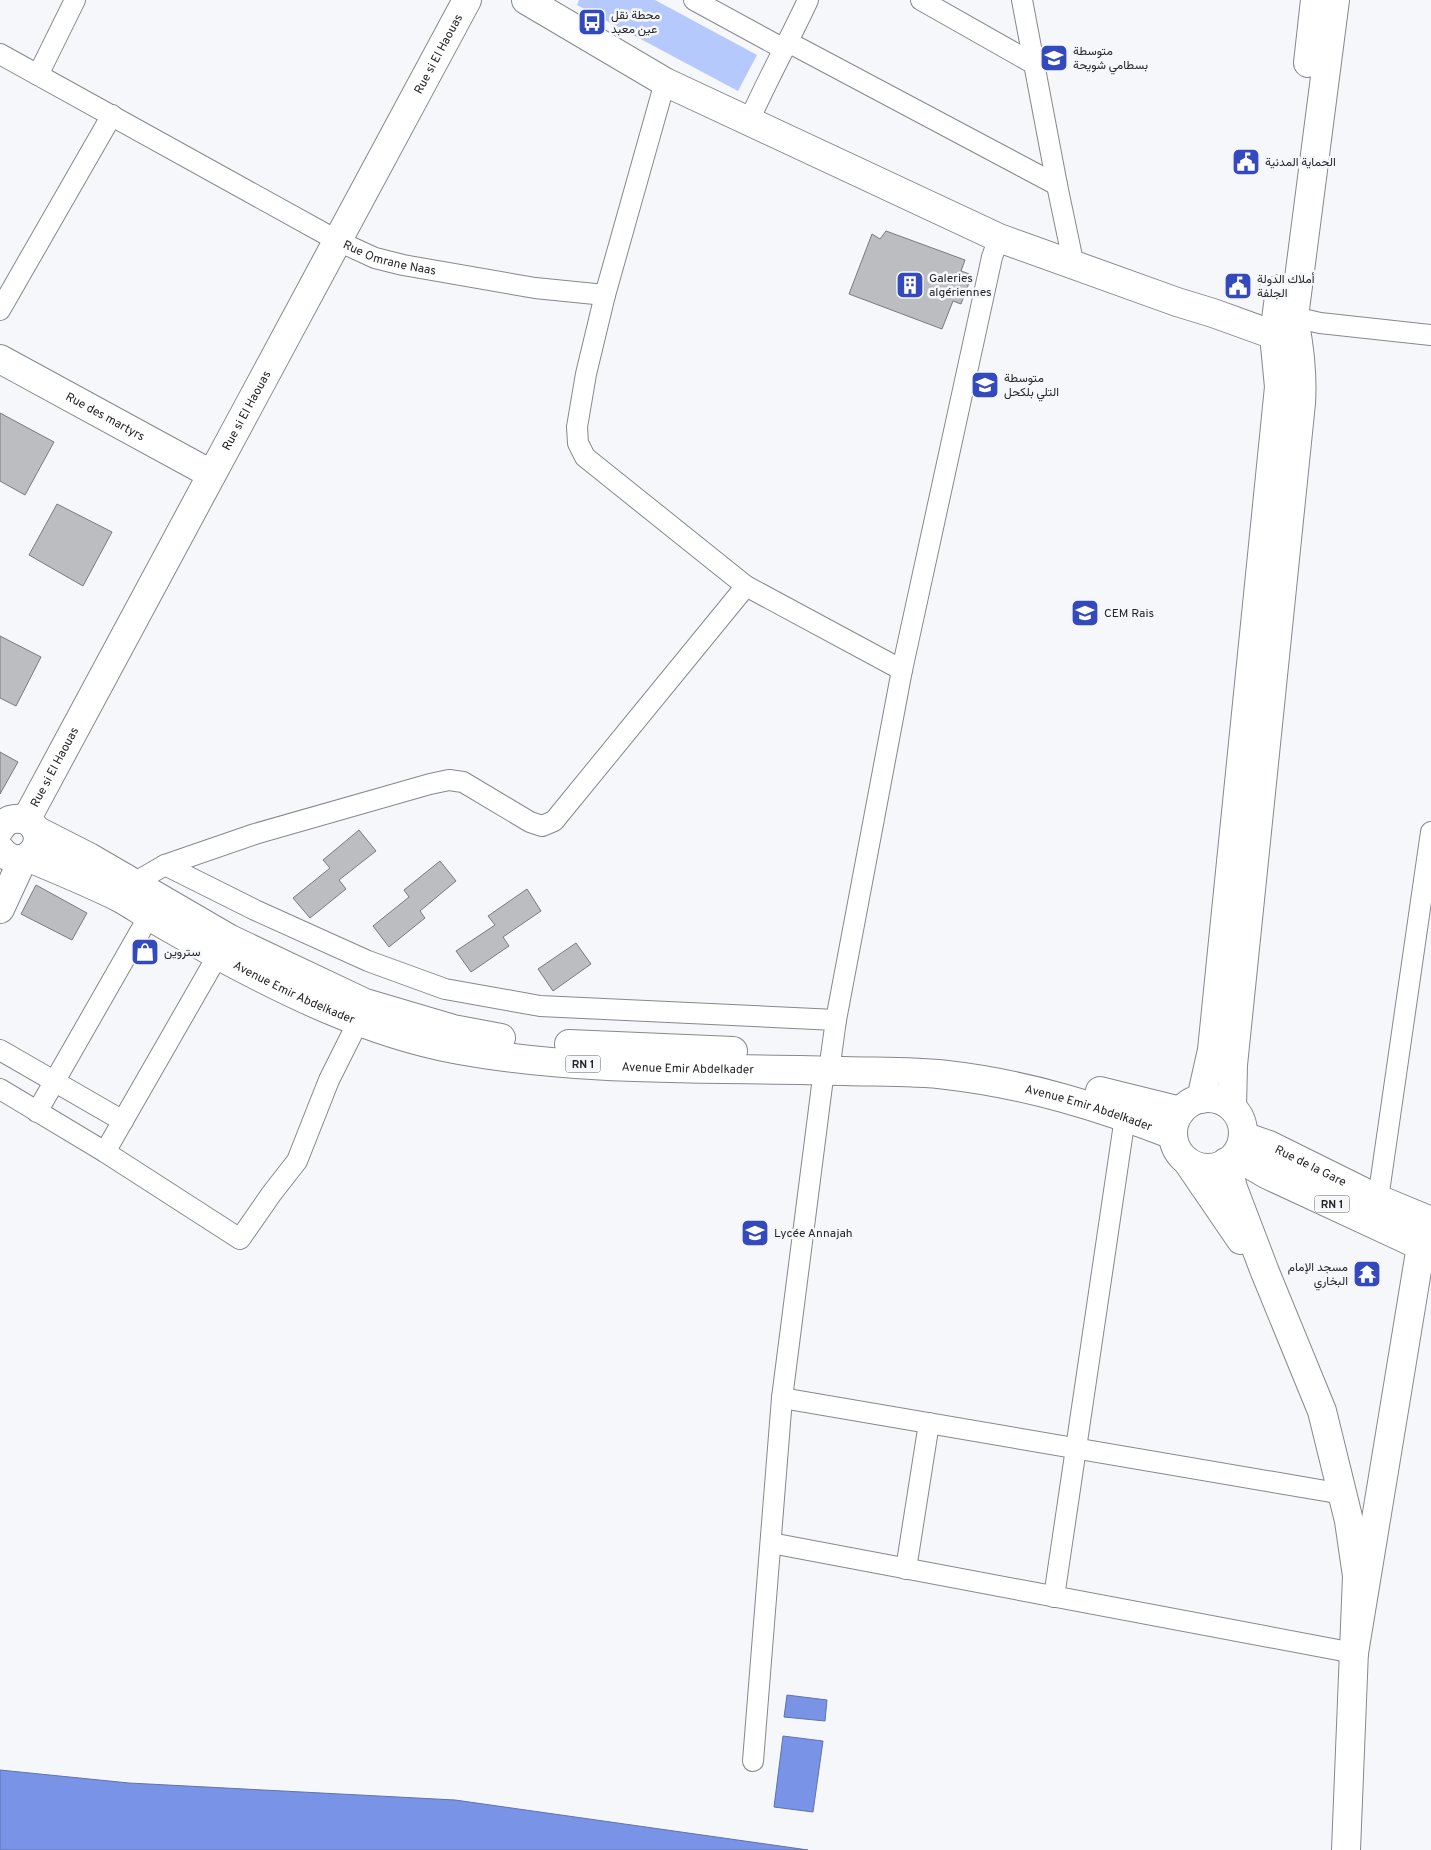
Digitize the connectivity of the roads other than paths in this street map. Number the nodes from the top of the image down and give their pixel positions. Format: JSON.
{"nodes":[{"id":1,"x":75,"y":0,"type":"edge"},
{"id":2,"x":467,"y":0,"type":"edge"},
{"id":3,"x":526,"y":0,"type":"edge"},
{"id":4,"x":694,"y":0,"type":"edge"},
{"id":5,"x":808,"y":0,"type":"edge"},
{"id":6,"x":921,"y":0,"type":"edge"},
{"id":7,"x":1022,"y":0,"type":"edge"},
{"id":8,"x":555,"y":8,"type":"edge"},
{"id":9,"x":1324,"y":11,"type":"edge"},
{"id":10,"x":786,"y":46,"type":"junction"},
{"id":11,"x":0,"y":54,"type":"edge"},
{"id":12,"x":1034,"y":64,"type":"junction"},
{"id":13,"x":38,"y":75,"type":"junction"},
{"id":14,"x":665,"y":82,"type":"junction"},
{"id":15,"x":112,"y":115,"type":"junction"},
{"id":16,"x":749,"y":121,"type":"junction"},
{"id":17,"x":1057,"y":185,"type":"junction"},
{"id":18,"x":998,"y":238,"type":"junction"},
{"id":19,"x":338,"y":242,"type":"junction"},
{"id":20,"x":1074,"y":266,"type":"junction"},
{"id":21,"x":605,"y":296,"type":"junction"},
{"id":22,"x":0,"y":310,"type":"edge"},
{"id":23,"x":1289,"y":331,"type":"junction"},
{"id":24,"x":1431,"y":335,"type":"edge"},
{"id":25,"x":0,"y":359,"type":"edge"},
{"id":26,"x":211,"y":474,"type":"junction"},
{"id":27,"x":746,"y":586,"type":"junction"},
{"id":28,"x":902,"y":670,"type":"junction"},
{"id":29,"x":15,"y":822,"type":"edge"},
{"id":30,"x":1431,"y":832,"type":"edge"},
{"id":31,"x":10,"y":853,"type":"edge"},
{"id":32,"x":165,"y":865,"type":"junction"},
{"id":33,"x":129,"y":892,"type":"junction"},
{"id":34,"x":0,"y":908,"type":"edge"},
{"id":35,"x":149,"y":916,"type":"junction"},
{"id":36,"x":218,"y":955,"type":"junction"},
{"id":37,"x":836,"y":1020,"type":"junction"},
{"id":38,"x":358,"y":1022,"type":"junction"},
{"id":39,"x":0,"y":1050,"type":"edge"},
{"id":40,"x":828,"y":1063,"type":"junction"},
{"id":41,"x":54,"y":1080,"type":"junction"},
{"id":42,"x":0,"y":1090,"type":"edge"},
{"id":43,"x":1232,"y":1107,"type":"junction"},
{"id":44,"x":37,"y":1112,"type":"junction"},
{"id":45,"x":1185,"y":1115,"type":"junction"},
{"id":46,"x":1125,"y":1116,"type":"junction"},
{"id":47,"x":123,"y":1120,"type":"junction"},
{"id":48,"x":1235,"y":1151,"type":"junction"},
{"id":49,"x":105,"y":1152,"type":"junction"},
{"id":50,"x":1187,"y":1161,"type":"junction"},
{"id":51,"x":1378,"y":1199,"type":"junction"},
{"id":52,"x":1431,"y":1221,"type":"edge"},
{"id":53,"x":1426,"y":1247,"type":"edge"},
{"id":54,"x":1265,"y":1272,"type":"junction"},
{"id":55,"x":782,"y":1398,"type":"junction"},
{"id":56,"x":928,"y":1423,"type":"junction"},
{"id":57,"x":1077,"y":1449,"type":"junction"},
{"id":58,"x":1343,"y":1494,"type":"junction"},
{"id":59,"x":771,"y":1544,"type":"junction"},
{"id":60,"x":906,"y":1569,"type":"junction"},
{"id":61,"x":1054,"y":1597,"type":"junction"},
{"id":62,"x":1354,"y":1653,"type":"junction"},
{"id":63,"x":754,"y":1761,"type":"dead end"},
{"id":64,"x":1346,"y":1850,"type":"edge"}],
"edges":[{"from":1,"to":13,"type":"street"},
{"from":2,"to":19,"type":"main road","name":"Rue si El Haouas"},
{"from":3,"to":8,"type":"main road"},
{"from":4,"to":10,"type":"street"},
{"from":5,"to":10,"type":"street"},
{"from":6,"to":12,"type":"street"},
{"from":7,"to":12,"type":"street"},
{"from":8,"to":14,"type":"main road"},
{"from":9,"to":23,"type":"main road"},
{"from":10,"to":16,"type":"street"},
{"from":10,"to":17,"type":"street"},
{"from":11,"to":13,"type":"street","name":"Rue Omrane Naas"},
{"from":12,"to":17,"type":"street"},
{"from":13,"to":15,"type":"street","name":"Rue Omrane Naas"},
{"from":14,"to":16,"type":"main road"},
{"from":14,"to":21,"type":"street"},
{"from":15,"to":19,"type":"street","name":"Rue Omrane Naas"},
{"from":15,"to":22,"type":"street"},
{"from":16,"to":18,"type":"main road"},
{"from":17,"to":20,"type":"street"},
{"from":18,"to":20,"type":"main road"},
{"from":18,"to":28,"type":"street"},
{"from":19,"to":21,"type":"street","name":"Rue Omrane Naas"},
{"from":19,"to":26,"type":"main road","name":"Rue si El Haouas"},
{"from":20,"to":23,"type":"main road"},
{"from":21,"to":27,"type":"street"},
{"from":23,"to":24,"type":"street"},
{"from":23,"to":43,"type":"main road"},
{"from":23,"to":45,"type":"main road"},
{"from":25,"to":26,"type":"main road","name":"Rue des martyrs"},
{"from":26,"to":29,"type":"main road","name":"Rue si El Haouas"},
{"from":27,"to":28,"type":"street"},
{"from":27,"to":32,"type":"street"},
{"from":28,"to":37,"type":"street"},
{"from":29,"to":31,"type":"main road","name":"Rue si El Haouas"},
{"from":29,"to":33,"type":"main road","name":"Avenue Emir Abdelkader","number":"RN 1"},
{"from":30,"to":51,"type":"street"},
{"from":31,"to":33,"type":"main road","name":"Avenue Emir Abdelkader","number":"RN 1"},
{"from":31,"to":34,"type":"main road","name":"Rue si El Haouas"},
{"from":32,"to":33,"type":"street"},
{"from":32,"to":37,"type":"street"},
{"from":33,"to":35,"type":"main road","name":"Avenue Emir Abdelkader","number":"RN 1"},
{"from":33,"to":40,"type":"main road","name":"Avenue Emir Abdelkader","number":"RN 1"},
{"from":35,"to":36,"type":"main road","name":"Avenue Emir Abdelkader","number":"RN 1"},
{"from":35,"to":41,"type":"street"},
{"from":36,"to":38,"type":"main road","name":"Avenue Emir Abdelkader","number":"RN 1"},
{"from":36,"to":47,"type":"street"},
{"from":37,"to":40,"type":"street"},
{"from":38,"to":40,"type":"main road","name":"Avenue Emir Abdelkader","number":"RN 1"},
{"from":38,"to":49,"type":"street"},
{"from":39,"to":41,"type":"street"},
{"from":40,"to":45,"type":"main road","name":"Avenue Emir Abdelkader","number":"RN 1"},
{"from":40,"to":46,"type":"main road","name":"Avenue Emir Abdelkader","number":"RN 1"},
{"from":40,"to":55,"type":"street"},
{"from":41,"to":44,"type":"street"},
{"from":41,"to":47,"type":"street"},
{"from":42,"to":44,"type":"street"},
{"from":43,"to":45,"type":"main road"},
{"from":43,"to":48,"type":"main road"},
{"from":44,"to":49,"type":"street"},
{"from":45,"to":46,"type":"main road","name":"Avenue Emir Abdelkader","number":"RN 1"},
{"from":45,"to":50,"type":"main road"},
{"from":46,"to":57,"type":"street"},
{"from":47,"to":49,"type":"street"},
{"from":48,"to":50,"type":"main road"},
{"from":48,"to":51,"type":"main road","name":"Rue de la Gare","number":"RN 1"},
{"from":48,"to":53,"type":"main road","name":"Rue de la Gare","number":"RN 1"},
{"from":48,"to":54,"type":"main road"},
{"from":50,"to":54,"type":"main road"},
{"from":51,"to":52,"type":"main road","name":"Rue de la Gare","number":"RN 1"},
{"from":53,"to":62,"type":"main road"},
{"from":54,"to":58,"type":"main road"},
{"from":55,"to":56,"type":"street"},
{"from":55,"to":59,"type":"street"},
{"from":56,"to":57,"type":"street"},
{"from":56,"to":60,"type":"street"},
{"from":57,"to":58,"type":"street"},
{"from":57,"to":61,"type":"street"},
{"from":58,"to":62,"type":"main road"},
{"from":59,"to":60,"type":"street"},
{"from":59,"to":63,"type":"street"},
{"from":60,"to":61,"type":"street"},
{"from":61,"to":62,"type":"street"},
{"from":62,"to":64,"type":"main road"}]}
